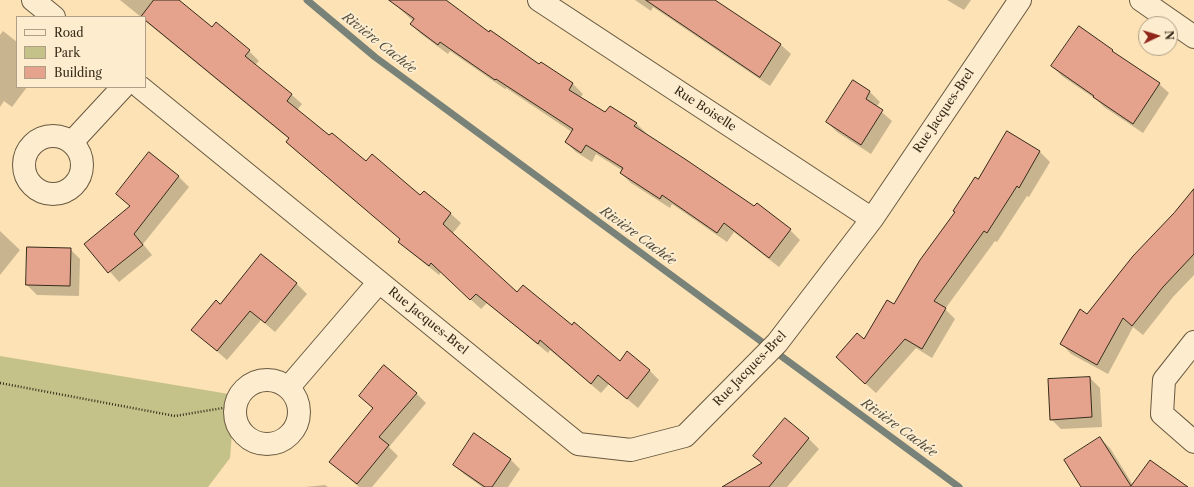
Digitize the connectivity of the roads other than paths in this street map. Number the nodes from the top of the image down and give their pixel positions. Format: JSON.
{"nodes":[{"id":1,"x":33,"y":0,"type":"edge"},
{"id":2,"x":538,"y":0,"type":"edge"},
{"id":3,"x":1020,"y":0,"type":"edge"},
{"id":4,"x":1141,"y":0,"type":"edge"},
{"id":5,"x":53,"y":16,"type":"edge"},
{"id":6,"x":1194,"y":37,"type":"edge"},
{"id":7,"x":122,"y":88,"type":"edge"},
{"id":8,"x":141,"y":88,"type":"edge"},
{"id":9,"x":72,"y":142,"type":"dead end"},
{"id":10,"x":872,"y":219,"type":"junction"},
{"id":11,"x":379,"y":282,"type":"junction"},
{"id":12,"x":1194,"y":342,"type":"edge"},
{"id":13,"x":288,"y":388,"type":"junction"},
{"id":14,"x":1194,"y":442,"type":"edge"}],
"edges":[{"from":1,"to":5,"type":"street"},
{"from":2,"to":10,"type":"street","name":"Rue Boiselle"},
{"from":3,"to":10,"type":"street","name":"Rue Jacques-Brel"},
{"from":4,"to":6,"type":"street"},
{"from":7,"to":9,"type":"street"},
{"from":8,"to":11,"type":"street","name":"Rue Jacques-Brel"},
{"from":10,"to":11,"type":"street","name":"Rue Jacques-Brel"},
{"from":11,"to":13,"type":"street","name":"Rue Jacques-Brel"},
{"from":12,"to":14,"type":"street"},
{"from":13,"to":13,"type":"street"}]}
